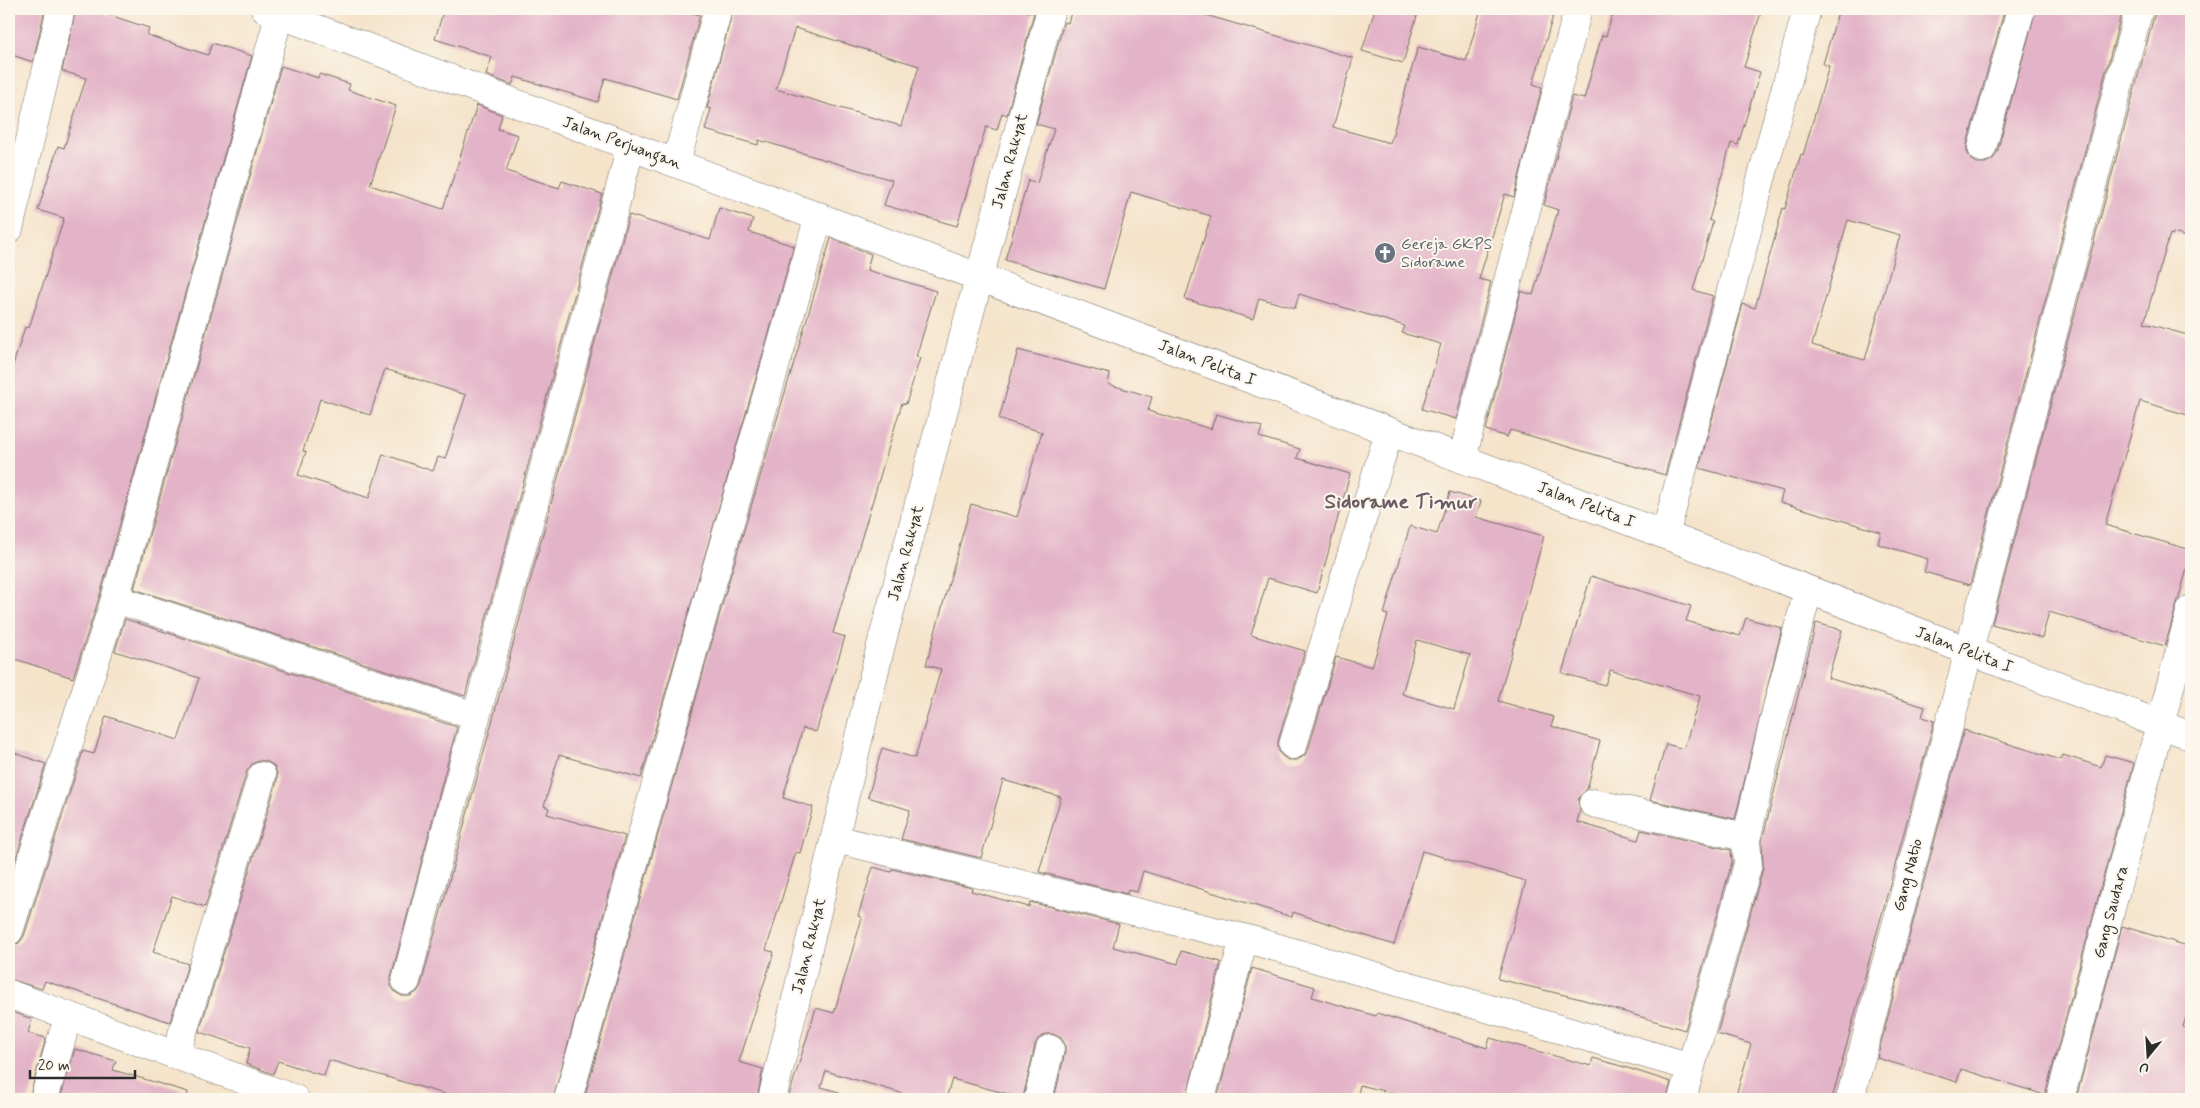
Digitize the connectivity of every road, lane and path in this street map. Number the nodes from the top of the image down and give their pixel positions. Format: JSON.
{"nodes":[{"id":1,"x":61,"y":9,"type":"edge"},
{"id":2,"x":718,"y":9,"type":"edge"},
{"id":3,"x":1051,"y":9,"type":"edge"},
{"id":4,"x":1578,"y":9,"type":"edge"},
{"id":5,"x":1808,"y":9,"type":"edge"},
{"id":6,"x":2020,"y":9,"type":"edge"},
{"id":7,"x":2139,"y":9,"type":"edge"},
{"id":8,"x":276,"y":11,"type":"edge"},
{"id":9,"x":631,"y":146,"type":"junction"},
{"id":10,"x":1982,"y":148,"type":"dead end"},
{"id":11,"x":676,"y":163,"type":"junction"},
{"id":12,"x":819,"y":216,"type":"junction"},
{"id":13,"x":9,"y":229,"type":"edge"},
{"id":14,"x":979,"y":278,"type":"junction"},
{"id":15,"x":1389,"y":432,"type":"junction"},
{"id":16,"x":1462,"y":458,"type":"junction"},
{"id":17,"x":1666,"y":535,"type":"junction"},
{"id":18,"x":1808,"y":591,"type":"junction"},
{"id":19,"x":115,"y":599,"type":"junction"},
{"id":20,"x":2191,"y":610,"type":"edge"},
{"id":21,"x":1967,"y":651,"type":"junction"},
{"id":22,"x":475,"y":716,"type":"junction"},
{"id":23,"x":2161,"y":725,"type":"junction"},
{"id":24,"x":2191,"y":736,"type":"edge"},
{"id":25,"x":1293,"y":745,"type":"dead end"},
{"id":26,"x":262,"y":776,"type":"dead end"},
{"id":27,"x":1593,"y":803,"type":"dead end"},
{"id":28,"x":835,"y":839,"type":"junction"},
{"id":29,"x":1746,"y":840,"type":"junction"},
{"id":30,"x":9,"y":931,"type":"edge"},
{"id":31,"x":1244,"y":938,"type":"junction"},
{"id":32,"x":406,"y":981,"type":"dead end"},
{"id":33,"x":9,"y":994,"type":"edge"},
{"id":34,"x":68,"y":1017,"type":"junction"},
{"id":35,"x":1050,"y":1049,"type":"dead end"},
{"id":36,"x":176,"y":1054,"type":"junction"},
{"id":37,"x":1691,"y":1066,"type":"junction"},
{"id":38,"x":252,"y":1092,"type":"edge"},
{"id":39,"x":44,"y":1099,"type":"edge"},
{"id":40,"x":295,"y":1099,"type":"edge"},
{"id":41,"x":568,"y":1099,"type":"edge"},
{"id":42,"x":772,"y":1099,"type":"edge"},
{"id":43,"x":1038,"y":1099,"type":"edge"},
{"id":44,"x":1201,"y":1099,"type":"edge"},
{"id":45,"x":1682,"y":1099,"type":"edge"},
{"id":46,"x":1850,"y":1099,"type":"edge"},
{"id":47,"x":2060,"y":1099,"type":"edge"}],
"edges":[{"from":1,"to":13,"type":"street"},
{"from":2,"to":11,"type":"street"},
{"from":3,"to":14,"type":"street","name":"Jalan Rakyat"},
{"from":4,"to":16,"type":"street"},
{"from":5,"to":17,"type":"street"},
{"from":6,"to":10,"type":"street"},
{"from":7,"to":21,"type":"street","name":"Gang Natio"},
{"from":8,"to":9,"type":"street","name":"Jalan Perjuangan"},
{"from":8,"to":19,"type":"street"},
{"from":9,"to":11,"type":"street","name":"Jalan Perjuangan"},
{"from":9,"to":22,"type":"street"},
{"from":11,"to":12,"type":"street","name":"Jalan Perjuangan"},
{"from":12,"to":14,"type":"street","name":"Jalan Perjuangan"},
{"from":12,"to":41,"type":"street"},
{"from":14,"to":15,"type":"street","name":"Jalan Pelita I"},
{"from":14,"to":28,"type":"street","name":"Jalan Rakyat"},
{"from":15,"to":16,"type":"street","name":"Jalan Pelita I"},
{"from":15,"to":25,"type":"street"},
{"from":16,"to":17,"type":"street","name":"Jalan Pelita I"},
{"from":17,"to":18,"type":"street","name":"Jalan Pelita I"},
{"from":18,"to":21,"type":"street","name":"Jalan Pelita I"},
{"from":18,"to":29,"type":"street"},
{"from":19,"to":22,"type":"street"},
{"from":19,"to":30,"type":"street"},
{"from":20,"to":23,"type":"street","name":"Gang Saudara"},
{"from":21,"to":23,"type":"street","name":"Jalan Pelita I"},
{"from":21,"to":46,"type":"street","name":"Gang Natio"},
{"from":22,"to":32,"type":"street"},
{"from":23,"to":24,"type":"street","name":"Jalan Pelita I"},
{"from":23,"to":47,"type":"street","name":"Gang Saudara"},
{"from":26,"to":36,"type":"street"},
{"from":27,"to":29,"type":"street"},
{"from":28,"to":31,"type":"street"},
{"from":28,"to":42,"type":"street","name":"Jalan Rakyat"},
{"from":29,"to":37,"type":"street"},
{"from":31,"to":37,"type":"street"},
{"from":31,"to":44,"type":"street"},
{"from":33,"to":34,"type":"street"},
{"from":34,"to":36,"type":"street"},
{"from":34,"to":39,"type":"street"},
{"from":35,"to":43,"type":"street"},
{"from":36,"to":38,"type":"street"},
{"from":37,"to":45,"type":"street"},
{"from":38,"to":40,"type":"street"}]}
